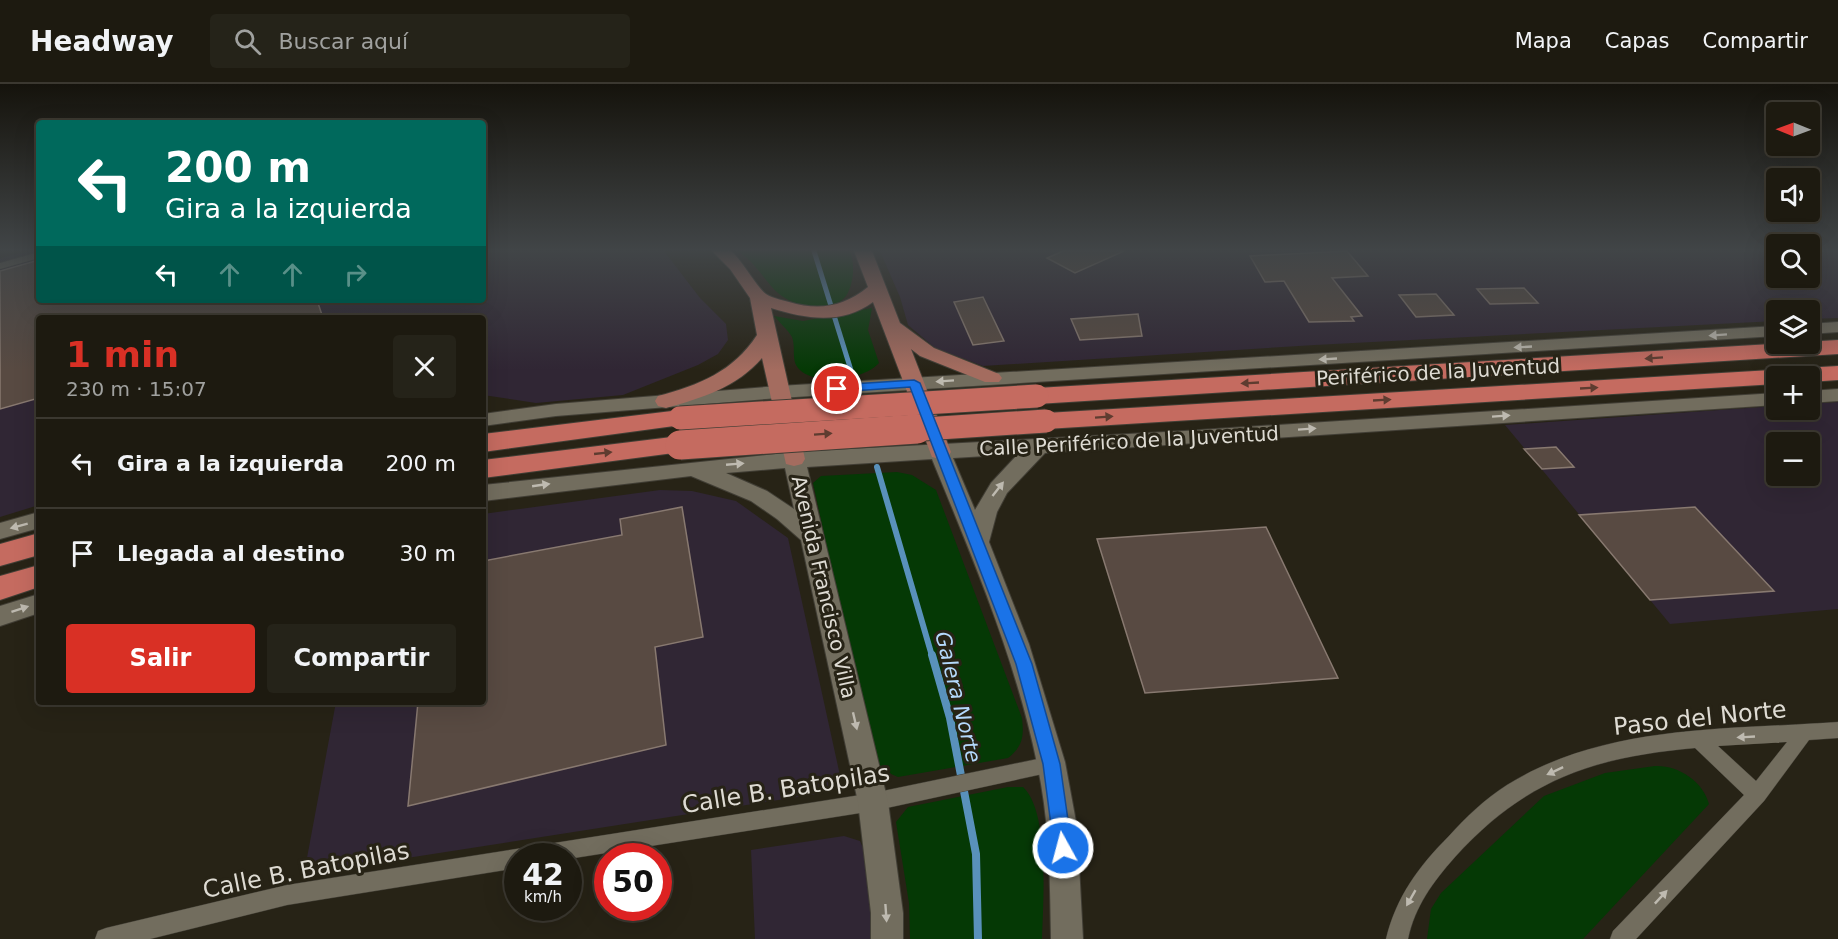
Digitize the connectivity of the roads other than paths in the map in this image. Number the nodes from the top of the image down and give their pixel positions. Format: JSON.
{"nodes":[{"id":1,"x":754,"y":291,"type":"edge"},
{"id":2,"x":875,"y":291,"type":"edge"},
{"id":3,"x":879,"y":291,"type":"edge"},
{"id":4,"x":759,"y":298,"type":"junction"},
{"id":5,"x":892,"y":327,"type":"junction"},
{"id":6,"x":1838,"y":327,"type":"edge"},
{"id":7,"x":1820,"y":328,"type":"edge"},
{"id":8,"x":766,"y":337,"type":"junction"},
{"id":9,"x":1766,"y":341,"type":"edge"},
{"id":10,"x":1766,"y":341,"type":"edge"},
{"id":11,"x":1838,"y":341,"type":"edge"},
{"id":12,"x":1820,"y":342,"type":"edge"},
{"id":13,"x":1820,"y":345,"type":"edge"},
{"id":14,"x":1838,"y":347,"type":"edge"},
{"id":15,"x":1130,"y":371,"type":"junction"},
{"id":16,"x":1838,"y":373,"type":"edge"},
{"id":17,"x":992,"y":378,"type":"junction"},
{"id":18,"x":1838,"y":381,"type":"edge"},
{"id":19,"x":914,"y":383,"type":"junction"},
{"id":20,"x":1820,"y":388,"type":"edge"},
{"id":21,"x":779,"y":392,"type":"junction"},
{"id":22,"x":1838,"y":394,"type":"edge"},
{"id":23,"x":1820,"y":396,"type":"edge"},
{"id":24,"x":1766,"y":400,"type":"edge"},
{"id":25,"x":681,"y":406,"type":"junction"},
{"id":26,"x":486,"y":420,"type":"edge"},
{"id":27,"x":1043,"y":433,"type":"junction"},
{"id":28,"x":1143,"y":440,"type":"junction"},
{"id":29,"x":486,"y":442,"type":"edge"},
{"id":30,"x":940,"y":452,"type":"junction"},
{"id":31,"x":685,"y":457,"type":"junction"},
{"id":32,"x":794,"y":459,"type":"junction"},
{"id":33,"x":486,"y":469,"type":"edge"},
{"id":34,"x":486,"y":494,"type":"edge"},
{"id":35,"x":36,"y":523,"type":"edge"},
{"id":36,"x":814,"y":539,"type":"junction"},
{"id":37,"x":977,"y":542,"type":"junction"},
{"id":38,"x":10,"y":547,"type":"edge"},
{"id":39,"x":36,"y":577,"type":"edge"},
{"id":40,"x":0,"y":588,"type":"edge"},
{"id":41,"x":36,"y":604,"type":"edge"},
{"id":42,"x":0,"y":616,"type":"edge"},
{"id":43,"x":1838,"y":730,"type":"edge"},
{"id":44,"x":1804,"y":733,"type":"junction"},
{"id":45,"x":1698,"y":739,"type":"junction"},
{"id":46,"x":1052,"y":764,"type":"junction"},
{"id":47,"x":1757,"y":795,"type":"junction"},
{"id":48,"x":873,"y":802,"type":"junction"},
{"id":49,"x":582,"y":848,"type":"edge"},
{"id":50,"x":504,"y":860,"type":"edge"},
{"id":51,"x":106,"y":939,"type":"edge"},
{"id":52,"x":887,"y":939,"type":"edge"},
{"id":53,"x":1067,"y":939,"type":"edge"},
{"id":54,"x":1397,"y":939,"type":"edge"},
{"id":55,"x":1621,"y":939,"type":"edge"}],
"edges":[{"from":1,"to":4,"type":"main road","name":"Avenida Francisco Villa"},
{"from":2,"to":4,"type":"main road"},
{"from":3,"to":5,"type":"main road"},
{"from":4,"to":8,"type":"main road","name":"Avenida Francisco Villa"},
{"from":5,"to":17,"type":"main road"},
{"from":5,"to":19,"type":"main road"},
{"from":6,"to":7,"type":"main road"},
{"from":8,"to":21,"type":"main road","name":"Avenida Francisco Villa"},
{"from":8,"to":25,"type":"main road"},
{"from":9,"to":25,"type":"highway","name":"Periférico de la Juventud","one_way":true,"bridge":true},
{"from":10,"to":15,"type":"main road","one_way":true},
{"from":11,"to":12,"type":"highway"},
{"from":13,"to":14,"type":"highway","name":"Periférico de la Juventud"},
{"from":15,"to":17,"type":"main road"},
{"from":15,"to":28,"type":"main road"},
{"from":27,"to":16,"type":"highway","name":"Periférico de la Juventud","one_way":true},
{"from":17,"to":19,"type":"main road","one_way":true},
{"from":18,"to":20,"type":"highway"},
{"from":19,"to":21,"type":"main road"},
{"from":19,"to":30,"type":"main road"},
{"from":21,"to":25,"type":"main road"},
{"from":21,"to":32,"type":"main road","name":"Avenida Francisco Villa"},
{"from":22,"to":23,"type":"main road"},
{"from":28,"to":24,"type":"main road","name":"Calle Periférico de la Juventud","one_way":true},
{"from":25,"to":26,"type":"main road"},
{"from":25,"to":29,"type":"highway"},
{"from":25,"to":31,"type":"main road"},
{"from":27,"to":28,"type":"main road","name":"Calle Periférico de la Juventud"},
{"from":27,"to":30,"type":"main road","name":"Calle Periférico de la Juventud"},
{"from":31,"to":27,"type":"highway","name":"Periférico de la Juventud","one_way":true,"bridge":true},
{"from":37,"to":27,"type":"main road","one_way":true},
{"from":30,"to":32,"type":"main road","name":"Calle Periférico de la Juventud"},
{"from":30,"to":37,"type":"main road"},
{"from":31,"to":32,"type":"main road","name":"Calle Periférico de la Juventud","one_way":true},
{"from":33,"to":31,"type":"highway","one_way":true},
{"from":34,"to":31,"type":"main road","name":"Calle Periférico de la Juventud","one_way":true},
{"from":31,"to":36,"type":"main road"},
{"from":32,"to":36,"type":"main road","name":"Avenida Francisco Villa"},
{"from":35,"to":38,"type":"main road","one_way":true},
{"from":36,"to":48,"type":"main road","name":"Avenida Francisco Villa","one_way":true},
{"from":37,"to":46,"type":"main road"},
{"from":39,"to":40,"type":"highway"},
{"from":42,"to":41,"type":"main road","one_way":true},
{"from":43,"to":44,"type":"street","name":"Paso del Norte"},
{"from":44,"to":45,"type":"street","name":"Paso del Norte","one_way":true},
{"from":44,"to":47,"type":"street"},
{"from":45,"to":47,"type":"street"},
{"from":45,"to":54,"type":"street","name":"Paso del Norte","one_way":true},
{"from":46,"to":48,"type":"street","name":"Calle B. Batopilas"},
{"from":46,"to":53,"type":"main road"},
{"from":55,"to":47,"type":"street","one_way":true},
{"from":48,"to":49,"type":"street","name":"Calle B. Batopilas"},
{"from":48,"to":52,"type":"main road","name":"Avenida Francisco Villa","one_way":true},
{"from":50,"to":51,"type":"street","name":"Calle B. Batopilas"}]}
